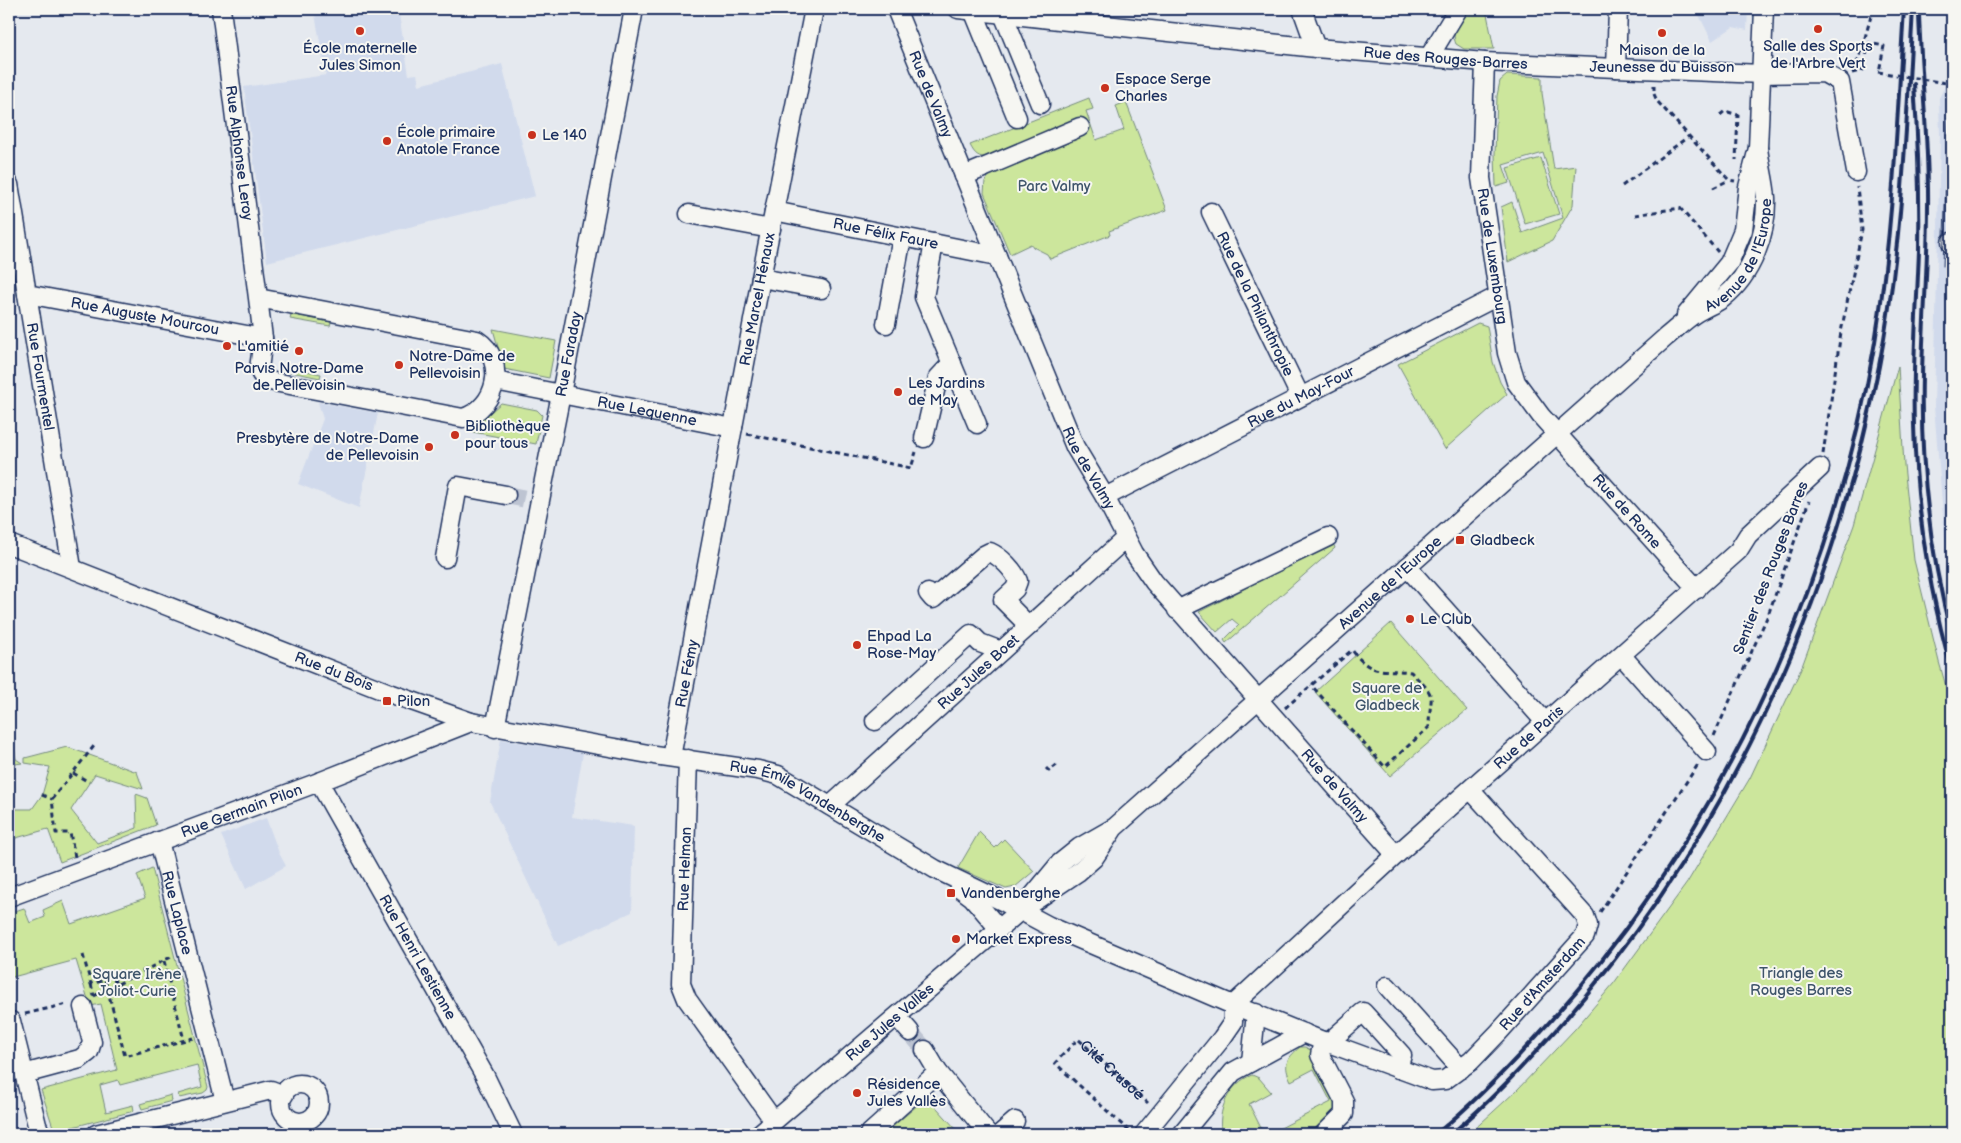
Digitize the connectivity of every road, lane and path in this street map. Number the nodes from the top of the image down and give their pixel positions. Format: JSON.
{"nodes":[{"id":1,"x":220,"y":9,"type":"edge"},
{"id":2,"x":634,"y":9,"type":"edge"},
{"id":3,"x":814,"y":9,"type":"edge"},
{"id":4,"x":896,"y":9,"type":"edge"},
{"id":5,"x":1302,"y":9,"type":"edge"},
{"id":6,"x":1458,"y":9,"type":"edge"},
{"id":7,"x":1618,"y":9,"type":"edge"},
{"id":8,"x":1764,"y":9,"type":"edge"},
{"id":9,"x":1873,"y":9,"type":"edge"},
{"id":10,"x":966,"y":10,"type":"edge"},
{"id":11,"x":1003,"y":14,"type":"junction"},
{"id":12,"x":1316,"y":48,"type":"junction"},
{"id":13,"x":1429,"y":57,"type":"junction"},
{"id":14,"x":1485,"y":62,"type":"junction"},
{"id":15,"x":1865,"y":65,"type":"dead end"},
{"id":16,"x":1616,"y":68,"type":"junction"},
{"id":17,"x":1655,"y":70,"type":"junction"},
{"id":18,"x":1863,"y":70,"type":"dead end"},
{"id":19,"x":1869,"y":70,"type":"dead end"},
{"id":20,"x":1762,"y":74,"type":"junction"},
{"id":21,"x":1850,"y":74,"type":"dead end"},
{"id":22,"x":1952,"y":84,"type":"edge"},
{"id":23,"x":1040,"y":104,"type":"dead end"},
{"id":24,"x":1720,"y":115,"type":"dead end"},
{"id":25,"x":1017,"y":118,"type":"dead end"},
{"id":26,"x":1080,"y":127,"type":"dead end"},
{"id":27,"x":1689,"y":136,"type":"junction"},
{"id":28,"x":1758,"y":148,"type":"junction"},
{"id":29,"x":1736,"y":162,"type":"dead end"},
{"id":30,"x":1856,"y":172,"type":"joint"},
{"id":31,"x":964,"y":176,"type":"junction"},
{"id":32,"x":1740,"y":178,"type":"junction"},
{"id":33,"x":1729,"y":180,"type":"junction"},
{"id":34,"x":9,"y":184,"type":"edge"},
{"id":35,"x":1622,"y":186,"type":"dead end"},
{"id":36,"x":1713,"y":188,"type":"dead end"},
{"id":37,"x":774,"y":211,"type":"junction"},
{"id":38,"x":1210,"y":212,"type":"dead end"},
{"id":39,"x":689,"y":214,"type":"dead end"},
{"id":40,"x":1636,"y":215,"type":"dead end"},
{"id":41,"x":771,"y":229,"type":"junction"},
{"id":42,"x":902,"y":237,"type":"junction"},
{"id":43,"x":934,"y":244,"type":"junction"},
{"id":44,"x":997,"y":256,"type":"junction"},
{"id":45,"x":1729,"y":263,"type":"junction"},
{"id":46,"x":761,"y":278,"type":"junction"},
{"id":47,"x":821,"y":289,"type":"dead end"},
{"id":48,"x":27,"y":294,"type":"junction"},
{"id":49,"x":1498,"y":296,"type":"junction"},
{"id":50,"x":258,"y":298,"type":"junction"},
{"id":51,"x":886,"y":324,"type":"dead end"},
{"id":52,"x":1666,"y":337,"type":"junction"},
{"id":53,"x":263,"y":338,"type":"junction"},
{"id":54,"x":952,"y":363,"type":"junction"},
{"id":55,"x":495,"y":381,"type":"junction"},
{"id":56,"x":561,"y":394,"type":"junction"},
{"id":57,"x":1300,"y":396,"type":"junction"},
{"id":58,"x":978,"y":424,"type":"dead end"},
{"id":59,"x":732,"y":430,"type":"junction"},
{"id":60,"x":1558,"y":434,"type":"junction"},
{"id":61,"x":924,"y":438,"type":"joint"},
{"id":62,"x":1820,"y":468,"type":"joint"},
{"id":63,"x":506,"y":495,"type":"tunnel mouth"},
{"id":64,"x":1811,"y":495,"type":"dead end"},
{"id":65,"x":1105,"y":497,"type":"junction"},
{"id":66,"x":1328,"y":537,"type":"dead end"},
{"id":67,"x":1126,"y":538,"type":"junction"},
{"id":68,"x":9,"y":544,"type":"edge"},
{"id":69,"x":445,"y":558,"type":"dead end"},
{"id":70,"x":1407,"y":567,"type":"junction"},
{"id":71,"x":72,"y":568,"type":"junction"},
{"id":72,"x":1697,"y":589,"type":"junction"},
{"id":73,"x":703,"y":590,"type":"joint"},
{"id":74,"x":928,"y":593,"type":"dead end"},
{"id":75,"x":1177,"y":610,"type":"junction"},
{"id":76,"x":1029,"y":626,"type":"junction"},
{"id":77,"x":1001,"y":651,"type":"junction"},
{"id":78,"x":1622,"y":656,"type":"junction"},
{"id":79,"x":1311,"y":685,"type":"junction"},
{"id":80,"x":1258,"y":701,"type":"junction"},
{"id":81,"x":1273,"y":718,"type":"junction"},
{"id":82,"x":875,"y":721,"type":"dead end"},
{"id":83,"x":471,"y":722,"type":"junction"},
{"id":84,"x":1546,"y":723,"type":"junction"},
{"id":85,"x":495,"y":728,"type":"junction"},
{"id":86,"x":94,"y":746,"type":"dead end"},
{"id":87,"x":1707,"y":752,"type":"junction"},
{"id":88,"x":680,"y":758,"type":"junction"},
{"id":89,"x":1058,"y":764,"type":"dead end"},
{"id":90,"x":1046,"y":768,"type":"dead end"},
{"id":91,"x":73,"y":773,"type":"junction"},
{"id":92,"x":90,"y":782,"type":"dead end"},
{"id":93,"x":319,"y":782,"type":"junction"},
{"id":94,"x":1471,"y":790,"type":"junction"},
{"id":95,"x":42,"y":795,"type":"dead end"},
{"id":96,"x":52,"y":799,"type":"junction"},
{"id":97,"x":830,"y":806,"type":"junction"},
{"id":98,"x":159,"y":841,"type":"junction"},
{"id":99,"x":1396,"y":856,"type":"junction"},
{"id":100,"x":935,"y":869,"type":"junction"},
{"id":101,"x":78,"y":872,"type":"junction"},
{"id":102,"x":9,"y":897,"type":"edge"},
{"id":103,"x":1021,"y":910,"type":"junction"},
{"id":104,"x":999,"y":929,"type":"junction"},
{"id":105,"x":1587,"y":931,"type":"junction"},
{"id":106,"x":186,"y":947,"type":"junction"},
{"id":107,"x":83,"y":955,"type":"dead end"},
{"id":108,"x":164,"y":961,"type":"junction"},
{"id":109,"x":112,"y":970,"type":"dead end"},
{"id":110,"x":91,"y":984,"type":"junction"},
{"id":111,"x":116,"y":986,"type":"junction"},
{"id":112,"x":1387,"y":986,"type":"dead end"},
{"id":113,"x":108,"y":990,"type":"junction"},
{"id":114,"x":88,"y":1000,"type":"junction"},
{"id":115,"x":1233,"y":1005,"type":"junction"},
{"id":116,"x":1256,"y":1013,"type":"junction"},
{"id":117,"x":898,"y":1017,"type":"junction"},
{"id":118,"x":10,"y":1021,"type":"edge"},
{"id":119,"x":910,"y":1032,"type":"tunnel mouth"},
{"id":120,"x":1304,"y":1033,"type":"junction"},
{"id":121,"x":208,"y":1034,"type":"junction"},
{"id":122,"x":184,"y":1040,"type":"junction"},
{"id":123,"x":1326,"y":1042,"type":"junction"},
{"id":124,"x":925,"y":1050,"type":"tunnel mouth"},
{"id":125,"x":1251,"y":1062,"type":"junction"},
{"id":126,"x":1466,"y":1065,"type":"junction"},
{"id":127,"x":1398,"y":1069,"type":"junction"},
{"id":128,"x":938,"y":1072,"type":"junction"},
{"id":129,"x":24,"y":1074,"type":"junction"},
{"id":130,"x":284,"y":1095,"type":"dead end"},
{"id":131,"x":225,"y":1101,"type":"junction"},
{"id":132,"x":1160,"y":1114,"type":"junction"},
{"id":133,"x":774,"y":1121,"type":"junction"},
{"id":134,"x":1015,"y":1121,"type":"dead end"},
{"id":135,"x":41,"y":1134,"type":"edge"},
{"id":136,"x":96,"y":1134,"type":"edge"},
{"id":137,"x":513,"y":1134,"type":"edge"},
{"id":138,"x":758,"y":1134,"type":"edge"},
{"id":139,"x":868,"y":1134,"type":"edge"},
{"id":140,"x":988,"y":1134,"type":"edge"},
{"id":141,"x":1000,"y":1134,"type":"edge"},
{"id":142,"x":1133,"y":1134,"type":"edge"},
{"id":143,"x":1144,"y":1134,"type":"edge"},
{"id":144,"x":1182,"y":1134,"type":"edge"},
{"id":145,"x":1324,"y":1134,"type":"edge"}],
"edges":[{"from":1,"to":50,"type":"street","name":"Rue Alphonse Leroy"},
{"from":2,"to":56,"type":"street","name":"Rue Faraday"},
{"from":3,"to":37,"type":"street","name":"Rue Marcel Hénaux"},
{"from":4,"to":31,"type":"street","name":"Rue de Valmy"},
{"from":5,"to":12,"type":"street"},
{"from":6,"to":13,"type":"street"},
{"from":7,"to":16,"type":"street"},
{"from":8,"to":20,"type":"street","name":"Avenue de l'Europe"},
{"from":9,"to":21,"type":"path"},
{"from":10,"to":11,"type":"street","name":"Rue des Rouges-Barres"},
{"from":10,"to":25,"type":"street"},
{"from":11,"to":12,"type":"street","name":"Rue des Rouges-Barres"},
{"from":11,"to":23,"type":"street"},
{"from":12,"to":13,"type":"street","name":"Rue des Rouges-Barres"},
{"from":13,"to":14,"type":"street","name":"Rue des Rouges-Barres"},
{"from":14,"to":16,"type":"street","name":"Rue des Rouges-Barres"},
{"from":14,"to":49,"type":"street","name":"Rue de Luxembourg"},
{"from":15,"to":22,"type":"path","bridge":true},
{"from":16,"to":17,"type":"street","name":"Rue des Rouges-Barres"},
{"from":17,"to":20,"type":"street","name":"Rue des Rouges-Barres"},
{"from":17,"to":27,"type":"path"},
{"from":18,"to":19,"type":"path"},
{"from":20,"to":28,"type":"street","name":"Avenue de l'Europe"},
{"from":20,"to":30,"type":"street","name":"Rue des Rouges-Barres"},
{"from":24,"to":29,"type":"path"},
{"from":26,"to":31,"type":"street"},
{"from":27,"to":33,"type":"path"},
{"from":27,"to":35,"type":"path"},
{"from":28,"to":32,"type":"street","name":"Avenue de l'Europe"},
{"from":28,"to":52,"type":"street","name":"Avenue de l'Europe"},
{"from":30,"to":62,"type":"path","name":"Sentier des Rouges Barres"},
{"from":31,"to":44,"type":"street","name":"Rue de Valmy"},
{"from":32,"to":33,"type":"path"},
{"from":32,"to":45,"type":"street","name":"Avenue de l'Europe"},
{"from":33,"to":36,"type":"path"},
{"from":34,"to":48,"type":"street","name":"Rue Fourmentel"},
{"from":37,"to":41,"type":"street","name":"Rue Marcel Hénaux"},
{"from":37,"to":42,"type":"street","name":"Rue Félix Faure"},
{"from":38,"to":57,"type":"street","name":"Rue de la Philanthropie"},
{"from":39,"to":41,"type":"street"},
{"from":40,"to":45,"type":"path"},
{"from":41,"to":46,"type":"street","name":"Rue Marcel Hénaux"},
{"from":42,"to":43,"type":"street","name":"Rue Félix Faure"},
{"from":42,"to":51,"type":"street"},
{"from":43,"to":44,"type":"street","name":"Rue Félix Faure"},
{"from":43,"to":54,"type":"street"},
{"from":44,"to":65,"type":"street","name":"Rue de Valmy"},
{"from":45,"to":52,"type":"street","name":"Avenue de l'Europe"},
{"from":46,"to":47,"type":"street"},
{"from":46,"to":59,"type":"street","name":"Rue Marcel Hénaux"},
{"from":48,"to":53,"type":"street","name":"Rue Auguste Mourcou"},
{"from":48,"to":71,"type":"street","name":"Rue Fourmentel"},
{"from":49,"to":57,"type":"street","name":"Rue du May-Four"},
{"from":49,"to":60,"type":"street","name":"Rue de Luxembourg"},
{"from":50,"to":53,"type":"street","name":"Rue Alphonse Leroy"},
{"from":50,"to":55,"type":"street"},
{"from":52,"to":60,"type":"street","name":"Avenue de l'Europe"},
{"from":53,"to":55,"type":"street","name":"Rue Alphonse Leroy"},
{"from":54,"to":58,"type":"street"},
{"from":54,"to":61,"type":"street"},
{"from":55,"to":56,"type":"street","name":"Rue Lequenne"},
{"from":56,"to":59,"type":"street","name":"Rue Lequenne"},
{"from":56,"to":85,"type":"street","name":"Rue Faraday"},
{"from":57,"to":65,"type":"street","name":"Rue du May-Four"},
{"from":59,"to":61,"type":"path"},
{"from":59,"to":73,"type":"street","name":"Rue Marcel Hénaux"},
{"from":60,"to":70,"type":"street","name":"Avenue de l'Europe"},
{"from":60,"to":72,"type":"street","name":"Rue de Rome"},
{"from":62,"to":72,"type":"street","name":"Rue de Paris"},
{"from":63,"to":69,"type":"street"},
{"from":64,"to":87,"type":"path","name":"Sentier des Rouges Barres"},
{"from":65,"to":67,"type":"street","name":"Rue de Valmy"},
{"from":66,"to":75,"type":"street"},
{"from":67,"to":75,"type":"street","name":"Rue de Valmy"},
{"from":67,"to":76,"type":"street","name":"Rue Jules Boet"},
{"from":68,"to":71,"type":"street","name":"Rue du Bois"},
{"from":70,"to":80,"type":"street","name":"Avenue de l'Europe"},
{"from":70,"to":84,"type":"street"},
{"from":71,"to":83,"type":"street","name":"Rue du Bois"},
{"from":72,"to":78,"type":"street","name":"Rue de Paris"},
{"from":73,"to":88,"type":"street","name":"Rue Fémy"},
{"from":74,"to":76,"type":"street"},
{"from":75,"to":80,"type":"street","name":"Rue de Valmy"},
{"from":76,"to":77,"type":"street","name":"Rue Jules Boet"},
{"from":77,"to":82,"type":"street"},
{"from":77,"to":97,"type":"street","name":"Rue Jules Boet"},
{"from":78,"to":84,"type":"street","name":"Rue de Paris"},
{"from":78,"to":87,"type":"street"},
{"from":79,"to":79,"type":"path"},
{"from":79,"to":81,"type":"path"},
{"from":80,"to":81,"type":"street","name":"Rue de Valmy"},
{"from":80,"to":103,"type":"street","name":"Avenue de l'Europe"},
{"from":81,"to":99,"type":"street","name":"Rue de Valmy"},
{"from":83,"to":85,"type":"street","name":"Rue du Bois"},
{"from":83,"to":93,"type":"street","name":"Rue Germain Pilon"},
{"from":84,"to":94,"type":"street","name":"Rue de Paris"},
{"from":85,"to":88,"type":"street","name":"Rue du Bois"},
{"from":86,"to":91,"type":"path"},
{"from":87,"to":105,"type":"path","name":"Sentier des Rouges Barres"},
{"from":88,"to":97,"type":"street","name":"Rue Émile Vandenberghe"},
{"from":88,"to":133,"type":"street","name":"Rue Helman"},
{"from":89,"to":90,"type":"path"},
{"from":91,"to":92,"type":"path"},
{"from":91,"to":96,"type":"path"},
{"from":93,"to":98,"type":"street","name":"Rue Germain Pilon"},
{"from":93,"to":137,"type":"street","name":"Rue Henri Lestienne"},
{"from":94,"to":99,"type":"street","name":"Rue de Paris"},
{"from":94,"to":105,"type":"street","name":"Rue d'Amsterdam"},
{"from":95,"to":96,"type":"path"},
{"from":96,"to":101,"type":"path"},
{"from":97,"to":100,"type":"street","name":"Rue Émile Vandenberghe"},
{"from":98,"to":101,"type":"street","name":"Rue Germain Pilon"},
{"from":98,"to":106,"type":"street","name":"Rue Laplace"},
{"from":99,"to":115,"type":"street","name":"Rue de Paris"},
{"from":100,"to":103,"type":"street","name":"Rue Émile Vandenberghe"},
{"from":100,"to":104,"type":"street","name":"Rue Émile Vandenberghe"},
{"from":101,"to":102,"type":"street","name":"Rue Germain Pilon"},
{"from":103,"to":104,"type":"street","name":"Rue Jules Vallès"},
{"from":103,"to":115,"type":"street","name":"Rue Émile Vandenberghe"},
{"from":104,"to":117,"type":"street","name":"Rue Jules Vallès"},
{"from":105,"to":126,"type":"street","name":"Rue d'Amsterdam"},
{"from":106,"to":108,"type":"path"},
{"from":106,"to":121,"type":"street","name":"Rue Laplace"},
{"from":107,"to":110,"type":"path"},
{"from":108,"to":111,"type":"path"},
{"from":108,"to":122,"type":"path"},
{"from":109,"to":111,"type":"path"},
{"from":110,"to":113,"type":"path"},
{"from":110,"to":114,"type":"path"},
{"from":111,"to":113,"type":"path"},
{"from":112,"to":126,"type":"street"},
{"from":113,"to":114,"type":"path"},
{"from":113,"to":122,"type":"path"},
{"from":114,"to":118,"type":"path"},
{"from":114,"to":129,"type":"street"},
{"from":115,"to":116,"type":"street","name":"Rue Émile Vandenberghe"},
{"from":115,"to":132,"type":"street"},
{"from":116,"to":120,"type":"street","name":"Rue Émile Vandenberghe"},
{"from":116,"to":125,"type":"street"},
{"from":117,"to":119,"type":"street"},
{"from":117,"to":133,"type":"street","name":"Rue Jules Vallès"},
{"from":118,"to":129,"type":"street"},
{"from":120,"to":123,"type":"street","name":"Rue Émile Vandenberghe"},
{"from":120,"to":125,"type":"street"},
{"from":121,"to":122,"type":"path"},
{"from":121,"to":131,"type":"street","name":"Rue Laplace"},
{"from":123,"to":127,"type":"street","name":"Rue Émile Vandenberghe"},
{"from":123,"to":127,"type":"street"},
{"from":123,"to":145,"type":"street"},
{"from":124,"to":128,"type":"street"},
{"from":125,"to":144,"type":"street"},
{"from":126,"to":127,"type":"street","name":"Rue Émile Vandenberghe"},
{"from":128,"to":139,"type":"street"},
{"from":128,"to":140,"type":"street"},
{"from":129,"to":135,"type":"street"},
{"from":130,"to":131,"type":"street"},
{"from":131,"to":136,"type":"street"},
{"from":132,"to":142,"type":"path","name":"Cité Crusoé"},
{"from":132,"to":143,"type":"street"},
{"from":133,"to":138,"type":"street","name":"Rue Jules Vallès"},
{"from":134,"to":141,"type":"street"}]}
